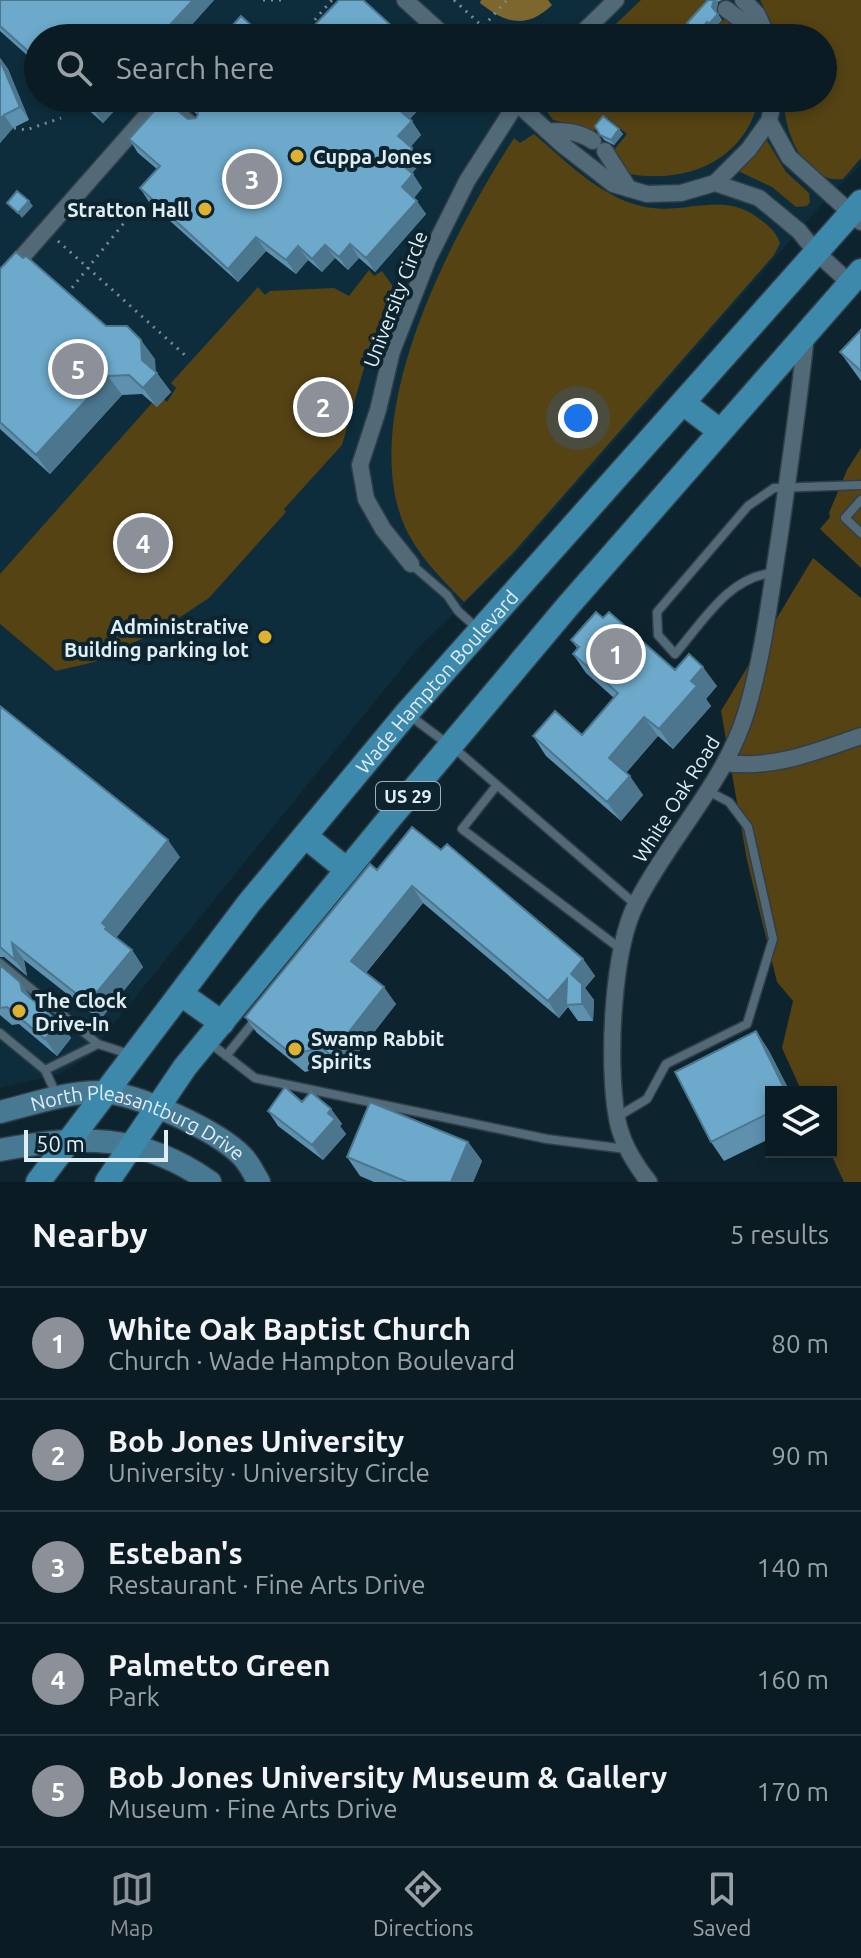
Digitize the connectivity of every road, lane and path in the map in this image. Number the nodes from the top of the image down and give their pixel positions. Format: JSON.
{"nodes":[{"id":1,"x":263,"y":0,"type":"edge"},
{"id":2,"x":282,"y":0,"type":"edge"},
{"id":3,"x":332,"y":0,"type":"edge"},
{"id":4,"x":405,"y":0,"type":"edge"},
{"id":5,"x":507,"y":0,"type":"edge"},
{"id":6,"x":616,"y":0,"type":"edge"},
{"id":7,"x":743,"y":0,"type":"edge"},
{"id":8,"x":456,"y":2,"type":"edge"},
{"id":9,"x":726,"y":9,"type":"dead end"},
{"id":10,"x":311,"y":24,"type":"edge"},
{"id":11,"x":432,"y":24,"type":"edge"},
{"id":12,"x":480,"y":24,"type":"edge"},
{"id":13,"x":486,"y":24,"type":"edge"},
{"id":14,"x":591,"y":24,"type":"edge"},
{"id":15,"x":746,"y":24,"type":"edge"},
{"id":16,"x":762,"y":24,"type":"edge"},
{"id":17,"x":152,"y":112,"type":"edge"},
{"id":18,"x":182,"y":112,"type":"edge"},
{"id":19,"x":508,"y":112,"type":"edge"},
{"id":20,"x":527,"y":112,"type":"edge"},
{"id":21,"x":771,"y":112,"type":"edge"},
{"id":22,"x":61,"y":118,"type":"dead end"},
{"id":23,"x":769,"y":121,"type":"junction"},
{"id":24,"x":201,"y":127,"type":"edge"},
{"id":25,"x":14,"y":128,"type":"dead end"},
{"id":26,"x":547,"y":131,"type":"junction"},
{"id":27,"x":715,"y":183,"type":"junction"},
{"id":28,"x":629,"y":189,"type":"junction"},
{"id":29,"x":140,"y":203,"type":"edge"},
{"id":30,"x":858,"y":212,"type":"edge"},
{"id":31,"x":58,"y":241,"type":"dead end"},
{"id":32,"x":816,"y":252,"type":"junction"},
{"id":33,"x":88,"y":268,"type":"junction"},
{"id":34,"x":856,"y":277,"type":"edge"},
{"id":35,"x":0,"y":282,"type":"edge"},
{"id":36,"x":65,"y":297,"type":"edge"},
{"id":37,"x":806,"y":333,"type":"junction"},
{"id":38,"x":186,"y":356,"type":"dead end"},
{"id":39,"x":683,"y":403,"type":"junction"},
{"id":40,"x":720,"y":431,"type":"junction"},
{"id":41,"x":861,"y":485,"type":"edge"},
{"id":42,"x":786,"y":487,"type":"junction"},
{"id":43,"x":861,"y":500,"type":"edge"},
{"id":44,"x":861,"y":533,"type":"edge"},
{"id":45,"x":411,"y":564,"type":"joint"},
{"id":46,"x":774,"y":573,"type":"junction"},
{"id":47,"x":481,"y":632,"type":"junction"},
{"id":48,"x":406,"y":714,"type":"junction"},
{"id":49,"x":861,"y":736,"type":"edge"},
{"id":50,"x":450,"y":745,"type":"junction"},
{"id":51,"x":725,"y":763,"type":"junction"},
{"id":52,"x":497,"y":785,"type":"junction"},
{"id":53,"x":708,"y":791,"type":"junction"},
{"id":54,"x":305,"y":836,"type":"junction"},
{"id":55,"x":346,"y":880,"type":"junction"},
{"id":56,"x":635,"y":904,"type":"junction"},
{"id":57,"x":622,"y":951,"type":"junction"},
{"id":58,"x":0,"y":963,"type":"edge"},
{"id":59,"x":181,"y":994,"type":"junction"},
{"id":60,"x":266,"y":1006,"type":"edge"},
{"id":61,"x":0,"y":1033,"type":"edge"},
{"id":62,"x":218,"y":1040,"type":"junction"},
{"id":63,"x":98,"y":1044,"type":"junction"},
{"id":64,"x":134,"y":1056,"type":"junction"},
{"id":65,"x":45,"y":1070,"type":"junction"},
{"id":66,"x":104,"y":1092,"type":"junction"},
{"id":67,"x":58,"y":1098,"type":"junction"},
{"id":68,"x":159,"y":1107,"type":"junction"},
{"id":69,"x":0,"y":1112,"type":"edge"},
{"id":70,"x":617,"y":1118,"type":"junction"},
{"id":71,"x":70,"y":1139,"type":"junction"},
{"id":72,"x":133,"y":1144,"type":"junction"},
{"id":73,"x":626,"y":1149,"type":"junction"},
{"id":74,"x":0,"y":1150,"type":"edge"},
{"id":75,"x":38,"y":1182,"type":"edge"},
{"id":76,"x":107,"y":1182,"type":"edge"},
{"id":77,"x":210,"y":1182,"type":"edge"},
{"id":78,"x":259,"y":1182,"type":"edge"},
{"id":79,"x":649,"y":1182,"type":"edge"}],
"edges":[{"from":1,"to":2,"type":"path"},
{"from":3,"to":10,"type":"path"},
{"from":4,"to":11,"type":"street"},
{"from":5,"to":13,"type":"path"},
{"from":6,"to":14,"type":"street"},
{"from":7,"to":16,"type":"street"},
{"from":8,"to":12,"type":"path"},
{"from":9,"to":15,"type":"street"},
{"from":17,"to":35,"type":"street"},
{"from":18,"to":24,"type":"lane"},
{"from":19,"to":45,"type":"street","name":"University Circle"},
{"from":20,"to":26,"type":"street"},
{"from":21,"to":23,"type":"street"},
{"from":22,"to":25,"type":"path"},
{"from":23,"to":27,"type":"street"},
{"from":23,"to":30,"type":"street"},
{"from":26,"to":28,"type":"street"},
{"from":26,"to":28,"type":"street"},
{"from":27,"to":28,"type":"street"},
{"from":27,"to":32,"type":"street"},
{"from":29,"to":33,"type":"path"},
{"from":30,"to":32,"type":"main road","name":"Wade Hampton Boulevard","number":"US 29"},
{"from":31,"to":33,"type":"path"},
{"from":32,"to":34,"type":"street"},
{"from":32,"to":39,"type":"main road","name":"Wade Hampton Boulevard","number":"US 29"},
{"from":33,"to":36,"type":"path"},
{"from":33,"to":38,"type":"path"},
{"from":34,"to":37,"type":"main road","number":"US 29"},
{"from":37,"to":40,"type":"main road","number":"US 29"},
{"from":37,"to":42,"type":"street","name":"White Oak Road"},
{"from":39,"to":40,"type":"main road"},
{"from":39,"to":47,"type":"main road","name":"Wade Hampton Boulevard","number":"US 29"},
{"from":40,"to":50,"type":"main road","number":"US 29"},
{"from":41,"to":42,"type":"lane"},
{"from":42,"to":46,"type":"street","name":"White Oak Road"},
{"from":42,"to":46,"type":"lane"},
{"from":43,"to":44,"type":"lane"},
{"from":45,"to":47,"type":"lane","name":"University Circle"},
{"from":46,"to":51,"type":"street","name":"White Oak Road"},
{"from":47,"to":48,"type":"main road","name":"Wade Hampton Boulevard","number":"US 29"},
{"from":48,"to":50,"type":"lane"},
{"from":48,"to":54,"type":"main road","name":"Wade Hampton Boulevard","number":"US 29"},
{"from":49,"to":51,"type":"street"},
{"from":50,"to":52,"type":"lane"},
{"from":50,"to":55,"type":"main road","number":"US 29"},
{"from":51,"to":53,"type":"street","name":"White Oak Road"},
{"from":52,"to":56,"type":"lane"},
{"from":52,"to":57,"type":"lane"},
{"from":53,"to":56,"type":"street","name":"White Oak Road"},
{"from":53,"to":70,"type":"lane"},
{"from":54,"to":55,"type":"main road"},
{"from":54,"to":59,"type":"main road","name":"Wade Hampton Boulevard","number":"US 29"},
{"from":55,"to":62,"type":"main road","number":"US 29"},
{"from":56,"to":57,"type":"street","name":"White Oak Road"},
{"from":57,"to":70,"type":"street","name":"White Oak Road"},
{"from":58,"to":63,"type":"lane"},
{"from":59,"to":62,"type":"main road"},
{"from":59,"to":64,"type":"main road","name":"Wade Hampton Boulevard","number":"US 29"},
{"from":60,"to":62,"type":"lane"},
{"from":61,"to":65,"type":"lane"},
{"from":62,"to":68,"type":"main road","number":"US 29"},
{"from":62,"to":73,"type":"lane"},
{"from":63,"to":64,"type":"lane"},
{"from":63,"to":65,"type":"lane"},
{"from":64,"to":66,"type":"main road","name":"Wade Hampton Boulevard","number":"US 29"},
{"from":65,"to":67,"type":"lane"},
{"from":66,"to":67,"type":"main road","name":"North Pleasantburg Drive"},
{"from":66,"to":68,"type":"main road","name":"North Pleasantburg Drive"},
{"from":66,"to":71,"type":"main road","name":"Wade Hampton Boulevard","number":"US 29"},
{"from":67,"to":69,"type":"main road","name":"North Pleasantburg Drive"},
{"from":68,"to":72,"type":"main road","number":"US 29"},
{"from":68,"to":78,"type":"main road","name":"North Pleasantburg Drive"},
{"from":70,"to":73,"type":"street","name":"White Oak Road"},
{"from":71,"to":72,"type":"main road","name":"North Pleasantburg Drive"},
{"from":71,"to":74,"type":"main road","name":"North Pleasantburg Drive"},
{"from":71,"to":75,"type":"main road","name":"Wade Hampton Boulevard","number":"US 29"},
{"from":72,"to":76,"type":"main road","number":"US 29"},
{"from":72,"to":77,"type":"main road","name":"North Pleasantburg Drive"},
{"from":73,"to":79,"type":"street","name":"White Oak Road"}]}
